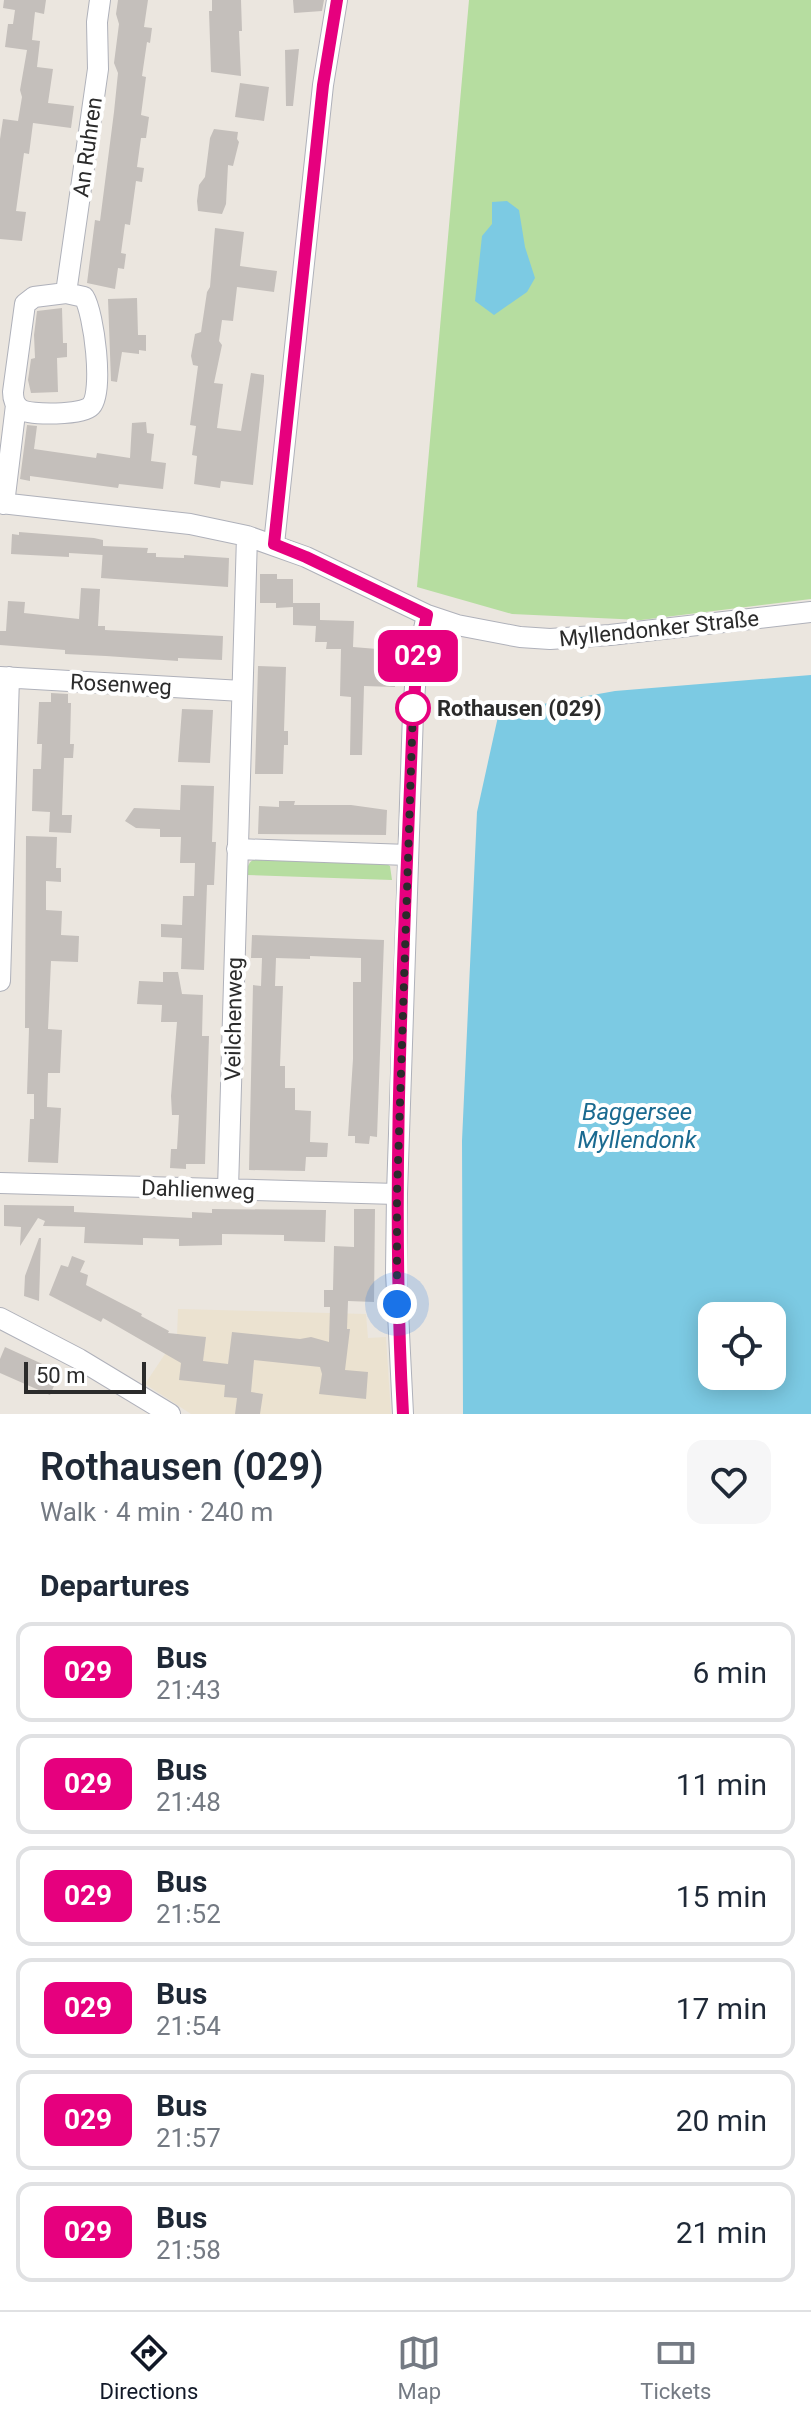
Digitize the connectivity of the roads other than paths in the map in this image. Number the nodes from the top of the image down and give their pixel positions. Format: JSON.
{"nodes":[{"id":1,"x":100,"y":0,"type":"edge"},
{"id":2,"x":337,"y":0,"type":"edge"},
{"id":3,"x":66,"y":293,"type":"junction"},
{"id":4,"x":16,"y":405,"type":"junction"},
{"id":5,"x":2,"y":504,"type":"edge"},
{"id":6,"x":247,"y":536,"type":"junction"},
{"id":7,"x":274,"y":544,"type":"junction"},
{"id":8,"x":811,"y":612,"type":"edge"},
{"id":9,"x":427,"y":615,"type":"junction"},
{"id":10,"x":4,"y":677,"type":"edge"},
{"id":11,"x":242,"y":691,"type":"junction"},
{"id":12,"x":237,"y":849,"type":"junction"},
{"id":13,"x":408,"y":855,"type":"junction"},
{"id":14,"x":0,"y":981,"type":"edge"},
{"id":15,"x":0,"y":1183,"type":"edge"},
{"id":16,"x":228,"y":1189,"type":"junction"},
{"id":17,"x":397,"y":1194,"type":"junction"},
{"id":18,"x":0,"y":1318,"type":"edge"},
{"id":19,"x":170,"y":1414,"type":"edge"},
{"id":20,"x":403,"y":1414,"type":"edge"}],
"edges":[{"from":1,"to":3,"type":"street","name":"An Ruhren"},
{"from":2,"to":7,"type":"street"},
{"from":3,"to":4,"type":"street"},
{"from":3,"to":4,"type":"street"},
{"from":4,"to":5,"type":"street"},
{"from":5,"to":6,"type":"street","name":"Myllendonker Straße"},
{"from":6,"to":7,"type":"street","name":"Myllendonker Straße"},
{"from":6,"to":11,"type":"street","name":"Veilchenweg"},
{"from":7,"to":9,"type":"street","name":"Myllendonker Straße"},
{"from":8,"to":9,"type":"street","name":"Myllendonker Straße"},
{"from":9,"to":13,"type":"street"},
{"from":10,"to":11,"type":"street","name":"Rosenweg"},
{"from":10,"to":14,"type":"street"},
{"from":11,"to":12,"type":"street","name":"Veilchenweg"},
{"from":12,"to":13,"type":"street"},
{"from":12,"to":16,"type":"street","name":"Veilchenweg"},
{"from":13,"to":17,"type":"street"},
{"from":15,"to":16,"type":"street","name":"Dahlienweg"},
{"from":16,"to":17,"type":"street","name":"Dahlienweg"},
{"from":17,"to":20,"type":"street"},
{"from":18,"to":19,"type":"street"}]}
